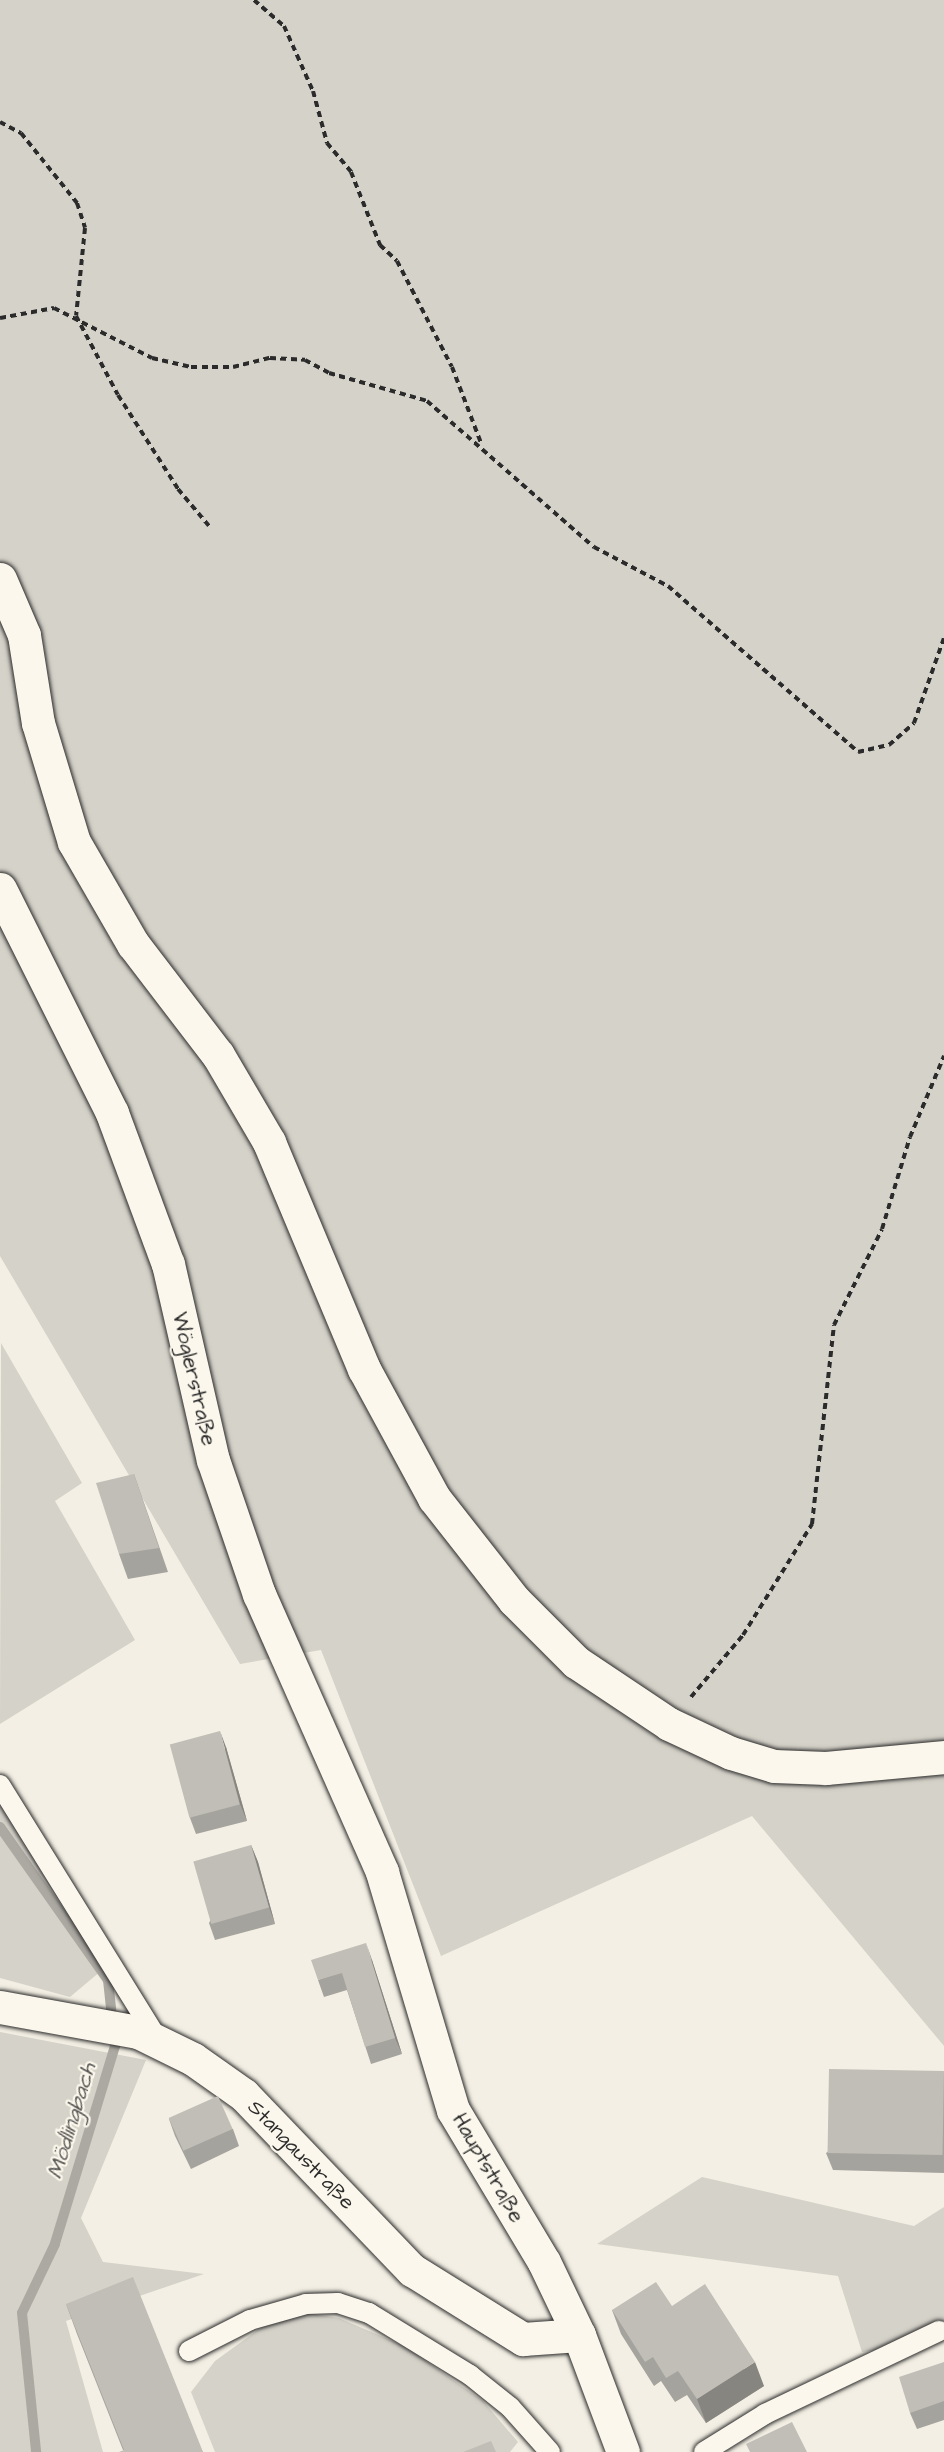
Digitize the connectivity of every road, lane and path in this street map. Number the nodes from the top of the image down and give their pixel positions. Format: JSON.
{"nodes":[{"id":1,"x":254,"y":0,"type":"edge"},
{"id":2,"x":0,"y":122,"type":"edge"},
{"id":3,"x":76,"y":316,"type":"junction"},
{"id":4,"x":0,"y":318,"type":"edge"},
{"id":5,"x":481,"y":444,"type":"junction"},
{"id":6,"x":209,"y":526,"type":"dead end"},
{"id":7,"x":0,"y":579,"type":"edge"},
{"id":8,"x":944,"y":638,"type":"edge"},
{"id":9,"x":0,"y":889,"type":"edge"},
{"id":10,"x":944,"y":1056,"type":"edge"},
{"id":11,"x":669,"y":1724,"type":"junction"},
{"id":12,"x":944,"y":1758,"type":"edge"},
{"id":13,"x":0,"y":1785,"type":"edge"},
{"id":14,"x":382,"y":1872,"type":"joint"},
{"id":15,"x":0,"y":2007,"type":"edge"},
{"id":16,"x":149,"y":2037,"type":"junction"},
{"id":17,"x":939,"y":2331,"type":"dead end"},
{"id":18,"x":579,"y":2335,"type":"junction"},
{"id":19,"x":189,"y":2351,"type":"dead end"},
{"id":20,"x":550,"y":2452,"type":"edge"},
{"id":21,"x":623,"y":2452,"type":"edge"},
{"id":22,"x":704,"y":2452,"type":"edge"}],
"edges":[{"from":1,"to":5,"type":"path"},
{"from":2,"to":3,"type":"path"},
{"from":3,"to":4,"type":"path"},
{"from":3,"to":5,"type":"path"},
{"from":3,"to":6,"type":"path"},
{"from":5,"to":8,"type":"path"},
{"from":7,"to":11,"type":"main road"},
{"from":9,"to":14,"type":"main road","name":"Wöglerstraße"},
{"from":10,"to":11,"type":"path"},
{"from":11,"to":12,"type":"main road"},
{"from":13,"to":16,"type":"lane"},
{"from":14,"to":18,"type":"main road","name":"Hauptstraße"},
{"from":15,"to":16,"type":"main road","name":"Stangaustraße"},
{"from":16,"to":18,"type":"main road","name":"Stangaustraße"},
{"from":17,"to":22,"type":"lane"},
{"from":18,"to":21,"type":"main road","name":"Hauptstraße"},
{"from":19,"to":20,"type":"lane"}]}
